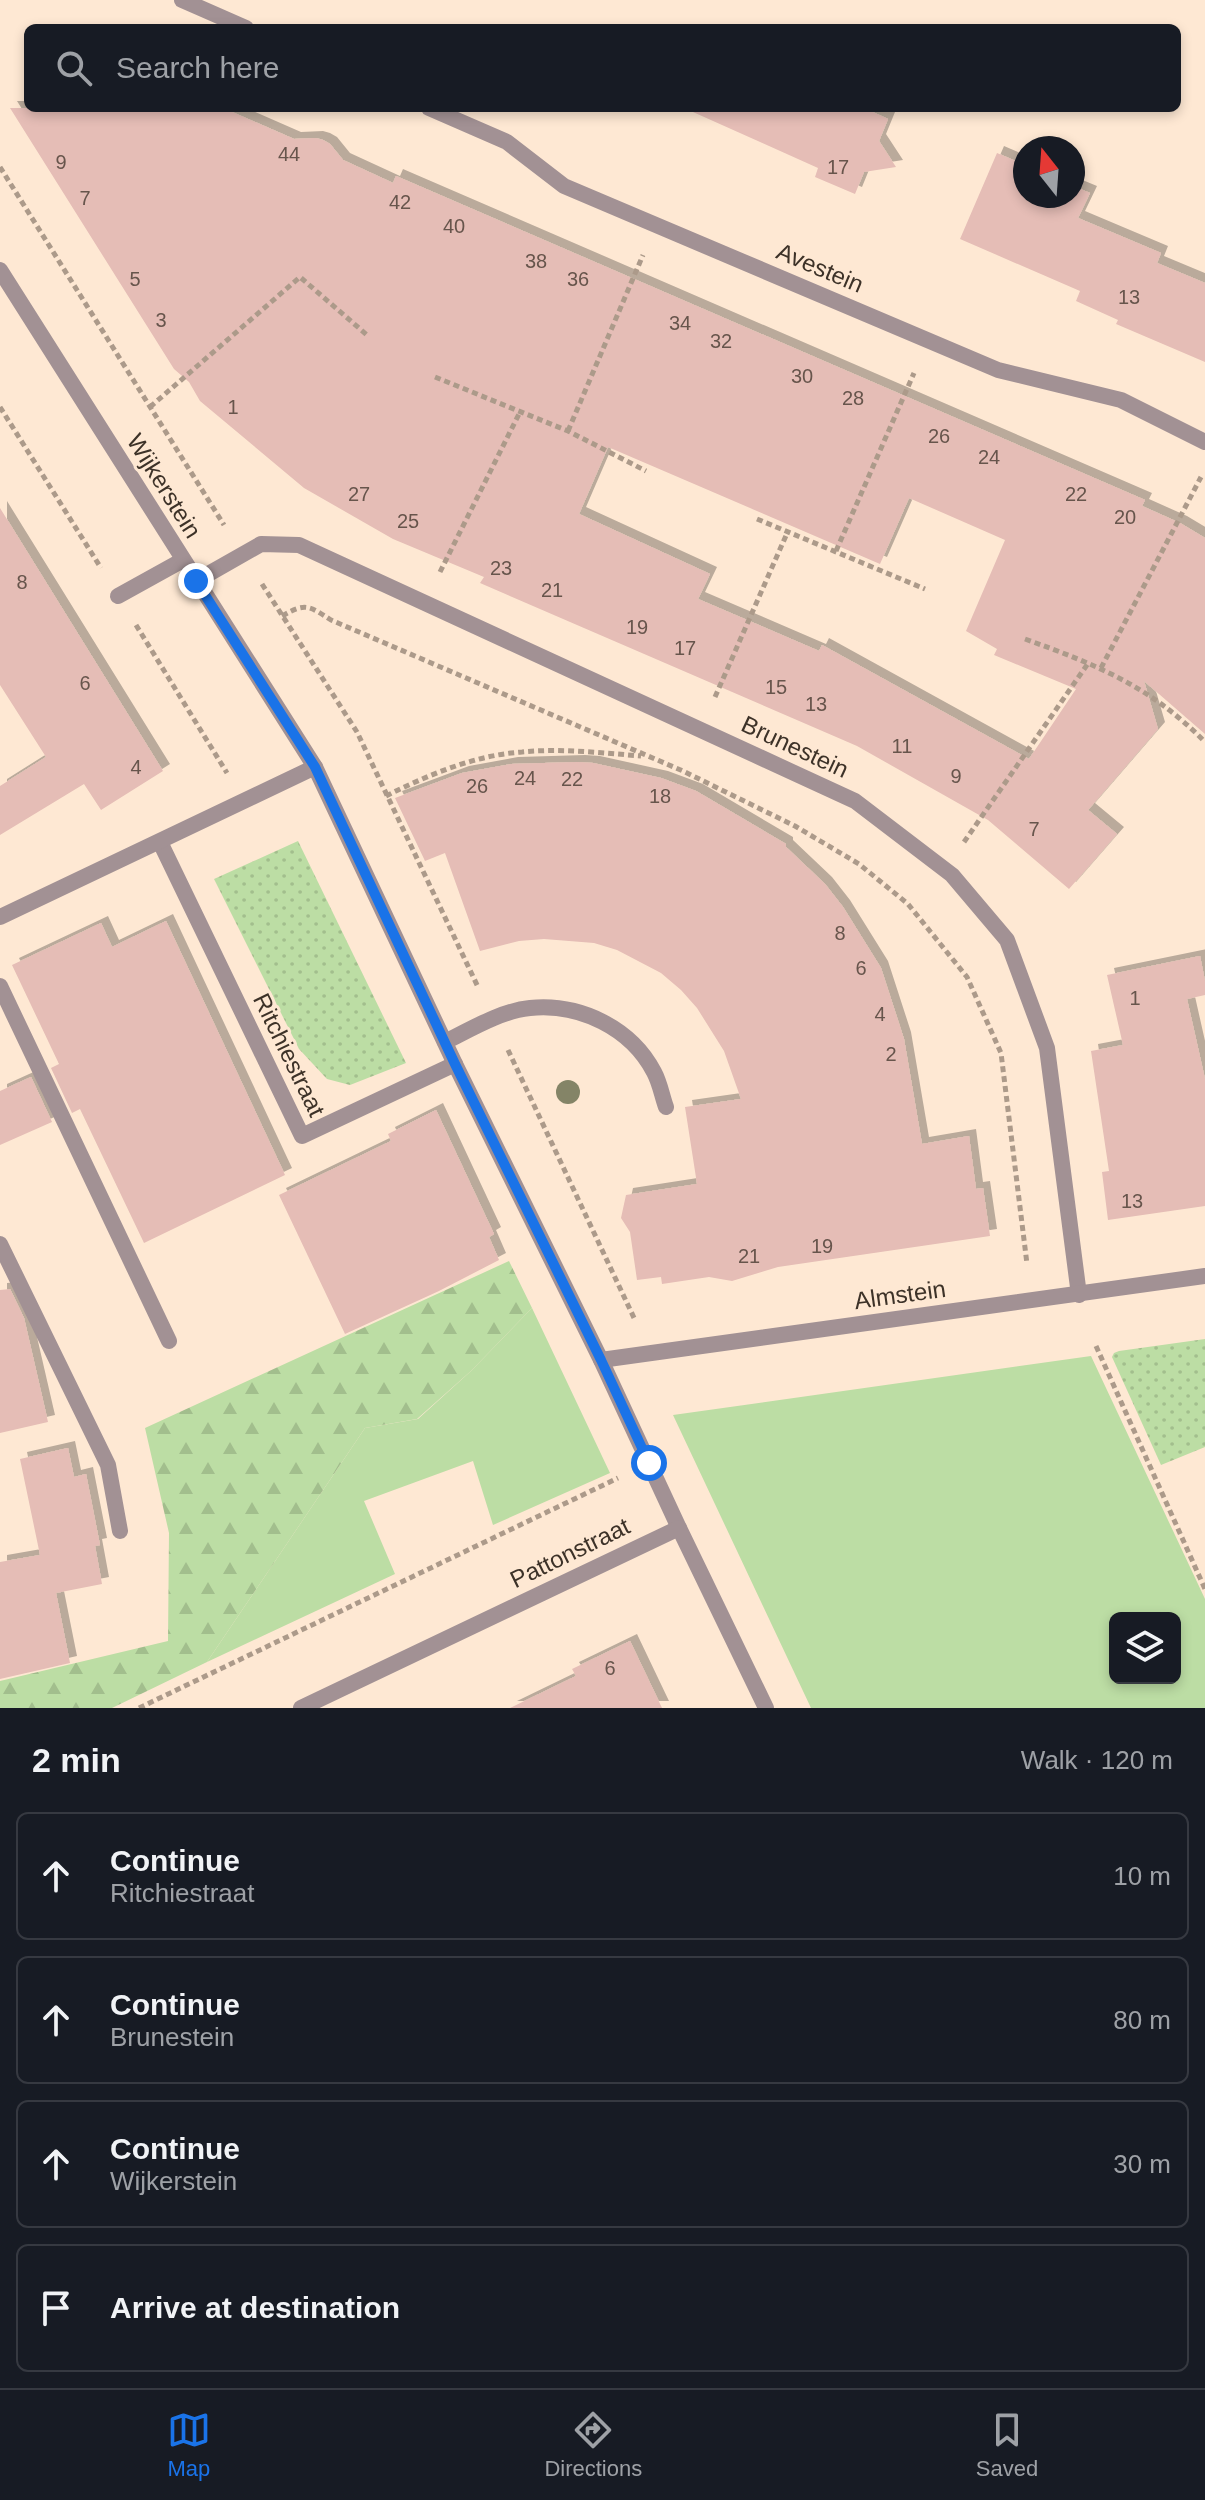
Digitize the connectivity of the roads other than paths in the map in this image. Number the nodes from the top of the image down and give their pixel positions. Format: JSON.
{"nodes":[{"id":1,"x":182,"y":0,"type":"edge"},
{"id":2,"x":237,"y":24,"type":"edge"},
{"id":3,"x":438,"y":112,"type":"edge"},
{"id":4,"x":0,"y":270,"type":"edge"},
{"id":5,"x":1205,"y":442,"type":"edge"},
{"id":6,"x":183,"y":560,"type":"junction"},
{"id":7,"x":196,"y":581,"type":"junction"},
{"id":8,"x":118,"y":596,"type":"dead end"},
{"id":9,"x":315,"y":767,"type":"junction"},
{"id":10,"x":160,"y":842,"type":"junction"},
{"id":11,"x":0,"y":917,"type":"edge"},
{"id":12,"x":0,"y":986,"type":"edge"},
{"id":13,"x":445,"y":1042,"type":"junction"},
{"id":14,"x":455,"y":1064,"type":"junction"},
{"id":15,"x":666,"y":1107,"type":"dead end"},
{"id":16,"x":0,"y":1244,"type":"edge"},
{"id":17,"x":1205,"y":1276,"type":"edge"},
{"id":18,"x":1079,"y":1295,"type":"junction"},
{"id":19,"x":169,"y":1341,"type":"dead end"},
{"id":20,"x":601,"y":1360,"type":"junction"},
{"id":21,"x":679,"y":1528,"type":"junction"},
{"id":22,"x":120,"y":1531,"type":"dead end"},
{"id":23,"x":301,"y":1708,"type":"edge"},
{"id":24,"x":766,"y":1708,"type":"edge"}],
"edges":[{"from":1,"to":2,"type":"street"},
{"from":3,"to":5,"type":"street","name":"Avestein"},
{"from":4,"to":6,"type":"street","name":"Wijkerstein"},
{"from":6,"to":7,"type":"street","name":"Wijkerstein"},
{"from":6,"to":8,"type":"street"},
{"from":7,"to":9,"type":"street","name":"Wijkerstein"},
{"from":7,"to":18,"type":"street","name":"Brunestein"},
{"from":9,"to":10,"type":"street"},
{"from":9,"to":13,"type":"street"},
{"from":10,"to":11,"type":"street"},
{"from":10,"to":14,"type":"street","name":"Ritchiestraat"},
{"from":12,"to":19,"type":"street"},
{"from":13,"to":14,"type":"street"},
{"from":13,"to":15,"type":"street"},
{"from":14,"to":20,"type":"street"},
{"from":16,"to":22,"type":"street"},
{"from":17,"to":18,"type":"street","name":"Almstein"},
{"from":18,"to":20,"type":"street","name":"Almstein"},
{"from":20,"to":21,"type":"street"},
{"from":21,"to":23,"type":"street","name":"Pattonstraat"},
{"from":21,"to":24,"type":"street"}]}
